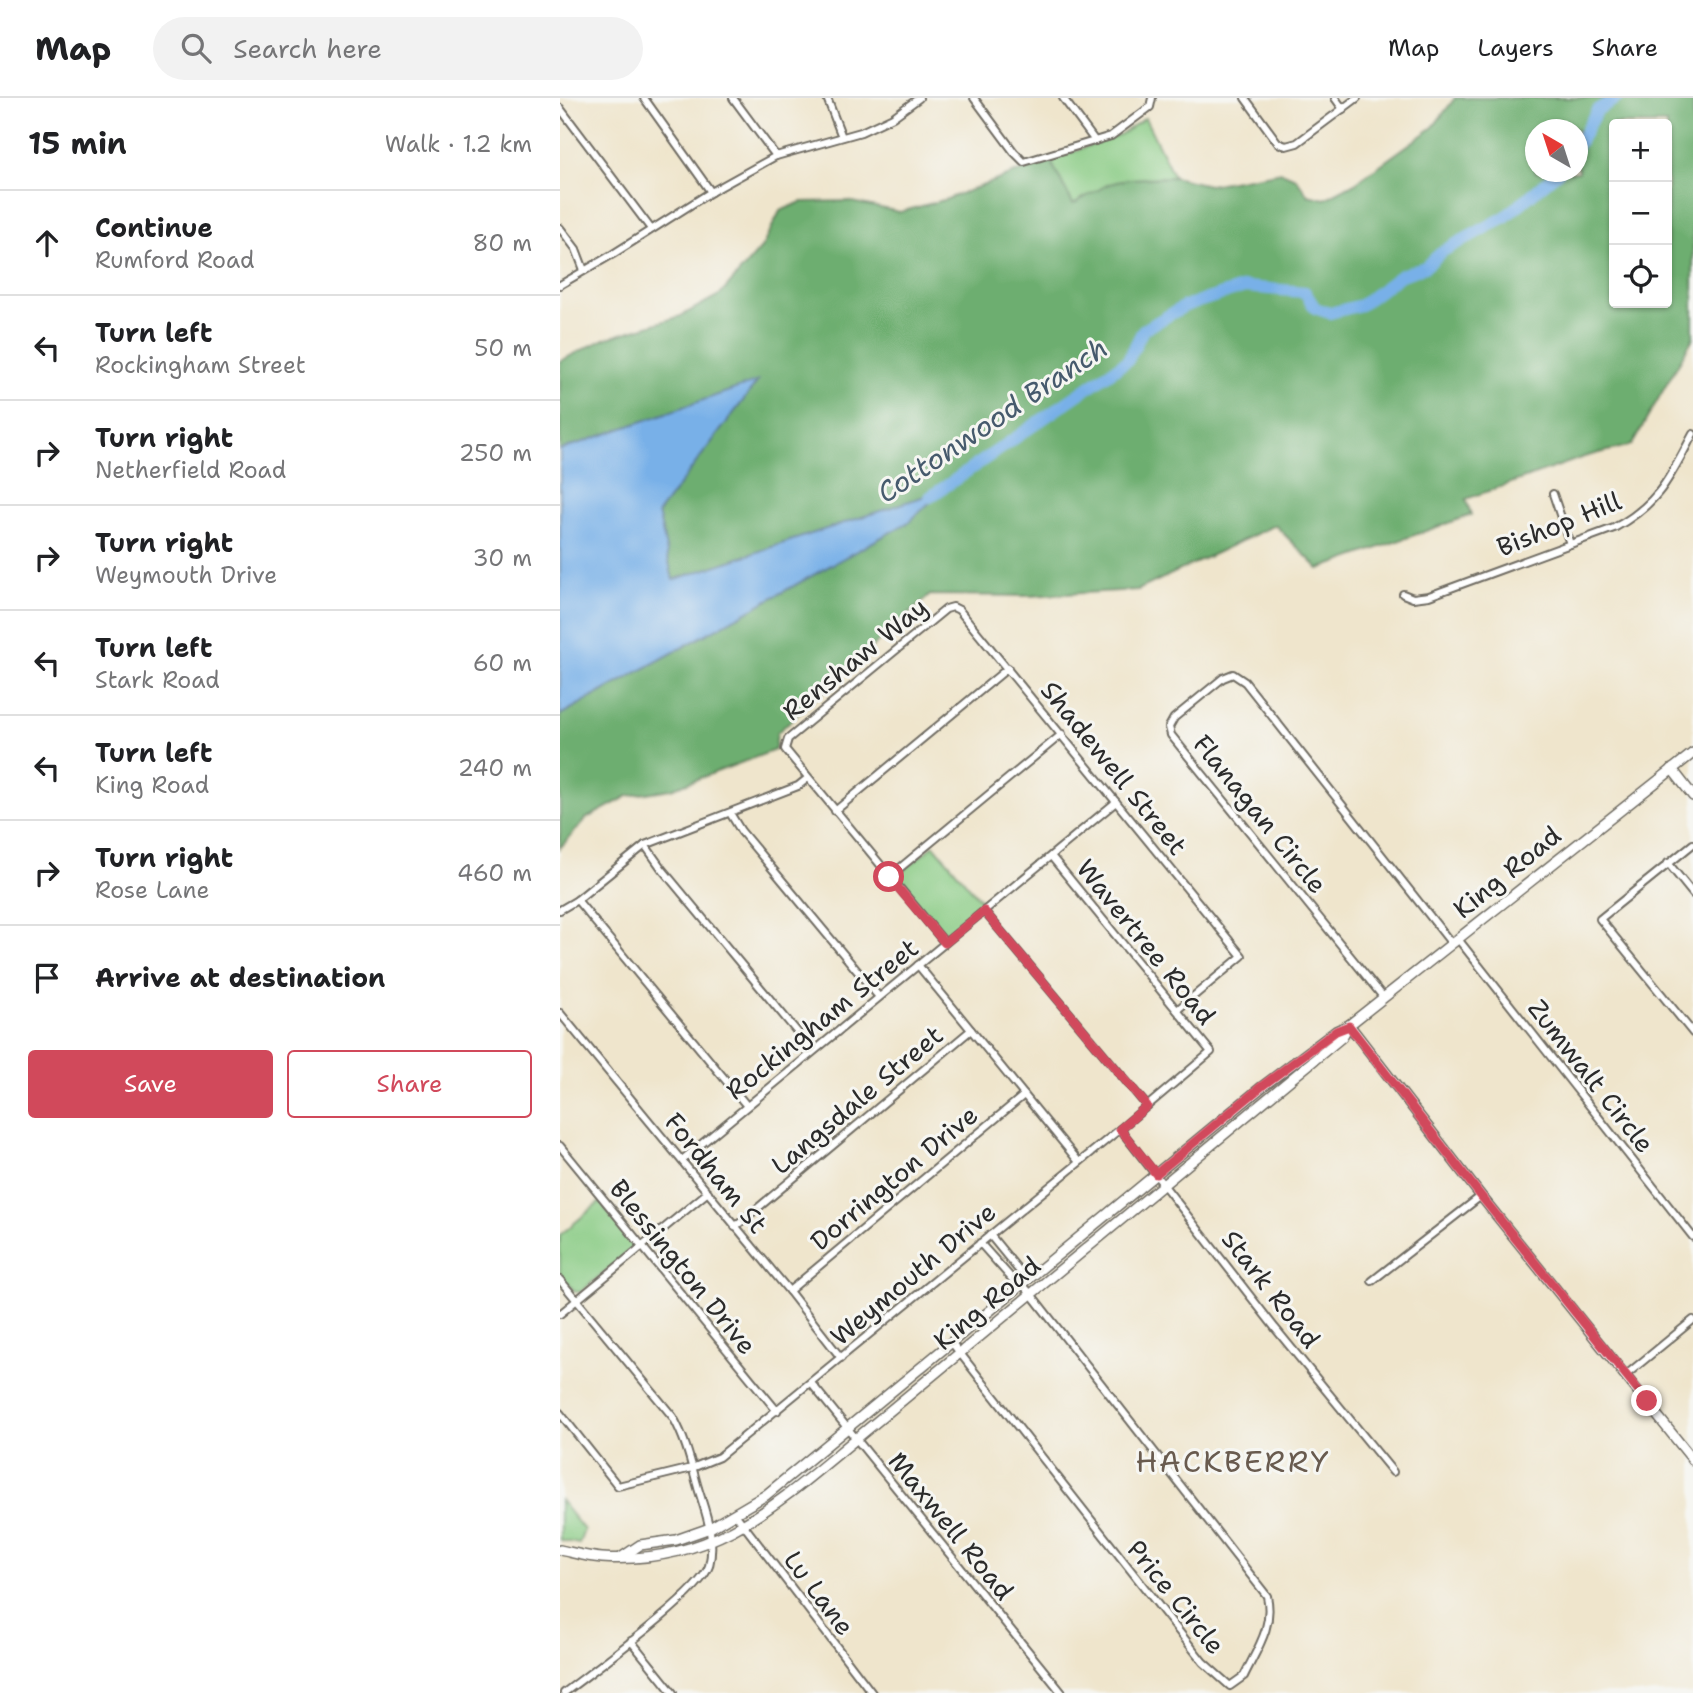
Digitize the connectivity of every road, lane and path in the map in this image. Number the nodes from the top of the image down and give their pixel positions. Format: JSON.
{"nodes":[{"id":1,"x":644,"y":98,"type":"edge"},
{"id":2,"x":733,"y":98,"type":"edge"},
{"id":3,"x":827,"y":98,"type":"edge"},
{"id":4,"x":918,"y":98,"type":"edge"},
{"id":5,"x":974,"y":98,"type":"edge"},
{"id":6,"x":1063,"y":98,"type":"edge"},
{"id":7,"x":1245,"y":98,"type":"edge"},
{"id":8,"x":1335,"y":98,"type":"edge"},
{"id":9,"x":1357,"y":98,"type":"edge"},
{"id":10,"x":1152,"y":100,"type":"edge"},
{"id":11,"x":560,"y":108,"type":"edge"},
{"id":12,"x":1343,"y":109,"type":"junction"},
{"id":13,"x":842,"y":137,"type":"junction"},
{"id":14,"x":1095,"y":141,"type":"junction"},
{"id":15,"x":776,"y":156,"type":"junction"},
{"id":16,"x":711,"y":192,"type":"junction"},
{"id":17,"x":560,"y":228,"type":"edge"},
{"id":18,"x":651,"y":229,"type":"junction"},
{"id":19,"x":584,"y":270,"type":"junction"},
{"id":20,"x":560,"y":285,"type":"edge"},
{"id":21,"x":1693,"y":435,"type":"edge"},
{"id":22,"x":1553,"y":494,"type":"dead end"},
{"id":23,"x":1570,"y":544,"type":"junction"},
{"id":24,"x":1404,"y":594,"type":"dead end"},
{"id":25,"x":953,"y":607,"type":"joint"},
{"id":26,"x":1008,"y":668,"type":"junction"},
{"id":27,"x":1062,"y":734,"type":"junction"},
{"id":28,"x":1693,"y":752,"type":"edge"},
{"id":29,"x":1672,"y":769,"type":"junction"},
{"id":30,"x":808,"y":778,"type":"junction"},
{"id":31,"x":1693,"y":796,"type":"edge"},
{"id":32,"x":1116,"y":802,"type":"junction"},
{"id":33,"x":835,"y":811,"type":"junction"},
{"id":34,"x":730,"y":813,"type":"junction"},
{"id":35,"x":1693,"y":844,"type":"edge"},
{"id":36,"x":645,"y":845,"type":"junction"},
{"id":37,"x":1051,"y":856,"type":"junction"},
{"id":38,"x":1668,"y":863,"type":"junction"},
{"id":39,"x":889,"y":877,"type":"junction"},
{"id":40,"x":1693,"y":894,"type":"edge"},
{"id":41,"x":577,"y":900,"type":"junction"},
{"id":42,"x":560,"y":910,"type":"edge"},
{"id":43,"x":984,"y":911,"type":"junction"},
{"id":44,"x":1455,"y":941,"type":"junction"},
{"id":45,"x":945,"y":943,"type":"junction"},
{"id":46,"x":918,"y":965,"type":"junction"},
{"id":47,"x":879,"y":998,"type":"junction"},
{"id":48,"x":1384,"y":998,"type":"junction"},
{"id":49,"x":1177,"y":1010,"type":"junction"},
{"id":50,"x":561,"y":1015,"type":"edge"},
{"id":51,"x":1349,"y":1026,"type":"junction"},
{"id":52,"x":971,"y":1030,"type":"junction"},
{"id":53,"x":1693,"y":1033,"type":"edge"},
{"id":54,"x":813,"y":1051,"type":"junction"},
{"id":55,"x":1211,"y":1052,"type":"joint"},
{"id":56,"x":1024,"y":1095,"type":"junction"},
{"id":57,"x":747,"y":1106,"type":"junction"},
{"id":58,"x":1147,"y":1106,"type":"junction"},
{"id":59,"x":1222,"y":1120,"type":"junction"},
{"id":60,"x":1120,"y":1129,"type":"junction"},
{"id":61,"x":1230,"y":1130,"type":"junction"},
{"id":62,"x":560,"y":1146,"type":"edge"},
{"id":63,"x":682,"y":1160,"type":"junction"},
{"id":64,"x":1079,"y":1162,"type":"junction"},
{"id":65,"x":1156,"y":1174,"type":"junction"},
{"id":66,"x":1165,"y":1184,"type":"junction"},
{"id":67,"x":708,"y":1192,"type":"junction"},
{"id":68,"x":1481,"y":1196,"type":"junction"},
{"id":69,"x":736,"y":1227,"type":"junction"},
{"id":70,"x":990,"y":1235,"type":"junction"},
{"id":71,"x":1693,"y":1237,"type":"edge"},
{"id":72,"x":980,"y":1243,"type":"junction"},
{"id":73,"x":642,"y":1247,"type":"junction"},
{"id":74,"x":1064,"y":1250,"type":"junction"},
{"id":75,"x":1071,"y":1261,"type":"junction"},
{"id":76,"x":560,"y":1280,"type":"edge"},
{"id":77,"x":1372,"y":1282,"type":"dead end"},
{"id":78,"x":1022,"y":1284,"type":"junction"},
{"id":79,"x":789,"y":1291,"type":"junction"},
{"id":80,"x":1031,"y":1294,"type":"junction"},
{"id":81,"x":577,"y":1300,"type":"junction"},
{"id":82,"x":560,"y":1314,"type":"edge"},
{"id":83,"x":1693,"y":1320,"type":"edge"},
{"id":84,"x":952,"y":1343,"type":"junction"},
{"id":85,"x":960,"y":1352,"type":"junction"},
{"id":86,"x":841,"y":1358,"type":"junction"},
{"id":87,"x":1626,"y":1375,"type":"junction"},
{"id":88,"x":811,"y":1383,"type":"junction"},
{"id":89,"x":777,"y":1411,"type":"junction"},
{"id":90,"x":560,"y":1413,"type":"edge"},
{"id":91,"x":848,"y":1428,"type":"junction"},
{"id":92,"x":857,"y":1438,"type":"junction"},
{"id":93,"x":1693,"y":1460,"type":"edge"},
{"id":94,"x":692,"y":1468,"type":"junction"},
{"id":95,"x":1393,"y":1472,"type":"dead end"},
{"id":96,"x":736,"y":1515,"type":"junction"},
{"id":97,"x":743,"y":1525,"type":"junction"},
{"id":98,"x":710,"y":1528,"type":"junction"},
{"id":99,"x":712,"y":1542,"type":"junction"},
{"id":100,"x":560,"y":1550,"type":"edge"},
{"id":101,"x":622,"y":1557,"type":"junction"},
{"id":102,"x":631,"y":1641,"type":"junction"},
{"id":103,"x":564,"y":1693,"type":"edge"},
{"id":104,"x":673,"y":1693,"type":"edge"},
{"id":105,"x":872,"y":1693,"type":"edge"},
{"id":106,"x":1062,"y":1693,"type":"edge"}],
"edges":[{"from":1,"to":16,"type":"street"},
{"from":2,"to":15,"type":"street"},
{"from":3,"to":13,"type":"street"},
{"from":4,"to":13,"type":"street"},
{"from":5,"to":14,"type":"street"},
{"from":6,"to":14,"type":"street"},
{"from":7,"to":12,"type":"street"},
{"from":8,"to":12,"type":"street"},
{"from":9,"to":12,"type":"street"},
{"from":10,"to":14,"type":"street"},
{"from":11,"to":18,"type":"street"},
{"from":13,"to":15,"type":"street"},
{"from":15,"to":16,"type":"street"},
{"from":16,"to":18,"type":"street"},
{"from":17,"to":19,"type":"street"},
{"from":18,"to":19,"type":"street"},
{"from":19,"to":20,"type":"street"},
{"from":21,"to":23,"type":"street","name":"Bishop Hill"},
{"from":22,"to":23,"type":"street"},
{"from":23,"to":24,"type":"street","name":"Bishop Hill"},
{"from":25,"to":26,"type":"street","name":"Shadewell Street"},
{"from":25,"to":30,"type":"street","name":"Renshaw Way"},
{"from":26,"to":27,"type":"street","name":"Shadewell Street"},
{"from":26,"to":33,"type":"street"},
{"from":27,"to":32,"type":"street","name":"Shadewell Street"},
{"from":27,"to":39,"type":"street"},
{"from":28,"to":29,"type":"street","name":"King Road"},
{"from":29,"to":31,"type":"street"},
{"from":29,"to":44,"type":"street","name":"King Road"},
{"from":30,"to":33,"type":"street"},
{"from":30,"to":34,"type":"street"},
{"from":32,"to":37,"type":"street","name":"Rockingham Street"},
{"from":32,"to":49,"type":"street","name":"Shadewell Street"},
{"from":33,"to":39,"type":"street"},
{"from":34,"to":36,"type":"street"},
{"from":34,"to":47,"type":"street"},
{"from":35,"to":38,"type":"street"},
{"from":36,"to":41,"type":"street"},
{"from":36,"to":54,"type":"street"},
{"from":37,"to":43,"type":"street","name":"Rockingham Street"},
{"from":37,"to":49,"type":"street","name":"Wavertree Road"},
{"from":38,"to":40,"type":"street"},
{"from":38,"to":53,"type":"street"},
{"from":39,"to":45,"type":"street"},
{"from":41,"to":42,"type":"street"},
{"from":41,"to":57,"type":"street"},
{"from":43,"to":45,"type":"street","name":"Rockingham Street"},
{"from":43,"to":58,"type":"street"},
{"from":44,"to":48,"type":"street","name":"King Road"},
{"from":44,"to":48,"type":"street","name":"Flanagan Circle"},
{"from":44,"to":71,"type":"street","name":"Zumwalt Circle"},
{"from":45,"to":46,"type":"street","name":"Rockingham Street"},
{"from":46,"to":47,"type":"street","name":"Rockingham Street"},
{"from":46,"to":52,"type":"street"},
{"from":47,"to":54,"type":"street","name":"Rockingham Street"},
{"from":48,"to":51,"type":"street","name":"King Road"},
{"from":49,"to":55,"type":"street","name":"Wavertree Road"},
{"from":50,"to":63,"type":"street","name":"Fordham St"},
{"from":51,"to":59,"type":"street","name":"King Road"},
{"from":51,"to":61,"type":"street","name":"King Road"},
{"from":51,"to":68,"type":"street"},
{"from":52,"to":56,"type":"street"},
{"from":52,"to":69,"type":"street","name":"Langsdale Street"},
{"from":54,"to":57,"type":"street","name":"Rockingham Street"},
{"from":55,"to":58,"type":"street","name":"Weymouth Drive"},
{"from":56,"to":64,"type":"street"},
{"from":56,"to":79,"type":"street","name":"Dorrington Drive"},
{"from":57,"to":63,"type":"street","name":"Rockingham Street"},
{"from":58,"to":60,"type":"street","name":"Weymouth Drive"},
{"from":59,"to":61,"type":"street"},
{"from":59,"to":65,"type":"street","name":"King Road"},
{"from":60,"to":64,"type":"street","name":"Weymouth Drive"},
{"from":60,"to":65,"type":"street","name":"Stark Road"},
{"from":61,"to":66,"type":"street","name":"King Road"},
{"from":62,"to":73,"type":"street","name":"Blessington Drive"},
{"from":63,"to":67,"type":"street","name":"Fordham St"},
{"from":64,"to":70,"type":"street","name":"Weymouth Drive"},
{"from":65,"to":66,"type":"street","name":"Stark Road"},
{"from":65,"to":74,"type":"street","name":"King Road"},
{"from":66,"to":75,"type":"street","name":"King Road"},
{"from":66,"to":95,"type":"street","name":"Stark Road"},
{"from":67,"to":69,"type":"street","name":"Fordham St"},
{"from":67,"to":73,"type":"street"},
{"from":68,"to":77,"type":"street"},
{"from":68,"to":87,"type":"street"},
{"from":69,"to":79,"type":"street","name":"Fordham St"},
{"from":70,"to":72,"type":"street","name":"Weymouth Drive"},
{"from":70,"to":78,"type":"street"},
{"from":72,"to":78,"type":"street"},
{"from":72,"to":86,"type":"street","name":"Weymouth Drive"},
{"from":73,"to":81,"type":"street"},
{"from":73,"to":89,"type":"street","name":"Blessington Drive"},
{"from":74,"to":75,"type":"street"},
{"from":74,"to":78,"type":"street","name":"King Road"},
{"from":75,"to":80,"type":"street","name":"King Road"},
{"from":76,"to":81,"type":"street"},
{"from":78,"to":80,"type":"street"},
{"from":78,"to":84,"type":"street","name":"King Road"},
{"from":79,"to":86,"type":"street","name":"Fordham St"},
{"from":80,"to":85,"type":"street","name":"King Road"},
{"from":80,"to":85,"type":"street","name":"Price Circle"},
{"from":81,"to":82,"type":"street"},
{"from":81,"to":94,"type":"street"},
{"from":83,"to":87,"type":"street"},
{"from":84,"to":85,"type":"street","name":"Price Circle"},
{"from":84,"to":91,"type":"street","name":"King Road"},
{"from":85,"to":92,"type":"street","name":"King Road"},
{"from":86,"to":88,"type":"street","name":"Weymouth Drive"},
{"from":87,"to":93,"type":"street"},
{"from":88,"to":89,"type":"street","name":"Weymouth Drive"},
{"from":88,"to":91,"type":"street","name":"Maxwell Road"},
{"from":89,"to":94,"type":"street","name":"Weymouth Drive"},
{"from":90,"to":94,"type":"street","name":"Weymouth Drive"},
{"from":91,"to":92,"type":"street","name":"Maxwell Road"},
{"from":91,"to":96,"type":"street","name":"King Road"},
{"from":92,"to":97,"type":"street","name":"King Road"},
{"from":92,"to":106,"type":"street","name":"Maxwell Road"},
{"from":94,"to":98,"type":"street"},
{"from":96,"to":97,"type":"street","name":"Lu Lane"},
{"from":96,"to":98,"type":"street","name":"King Road"},
{"from":97,"to":99,"type":"street","name":"King Road"},
{"from":97,"to":105,"type":"street","name":"Lu Lane"},
{"from":98,"to":99,"type":"street"},
{"from":98,"to":101,"type":"street","name":"King Road"},
{"from":99,"to":101,"type":"street","name":"King Road"},
{"from":99,"to":102,"type":"street"},
{"from":100,"to":101,"type":"street","name":"King Road"},
{"from":102,"to":103,"type":"street"},
{"from":102,"to":104,"type":"street"}]}
